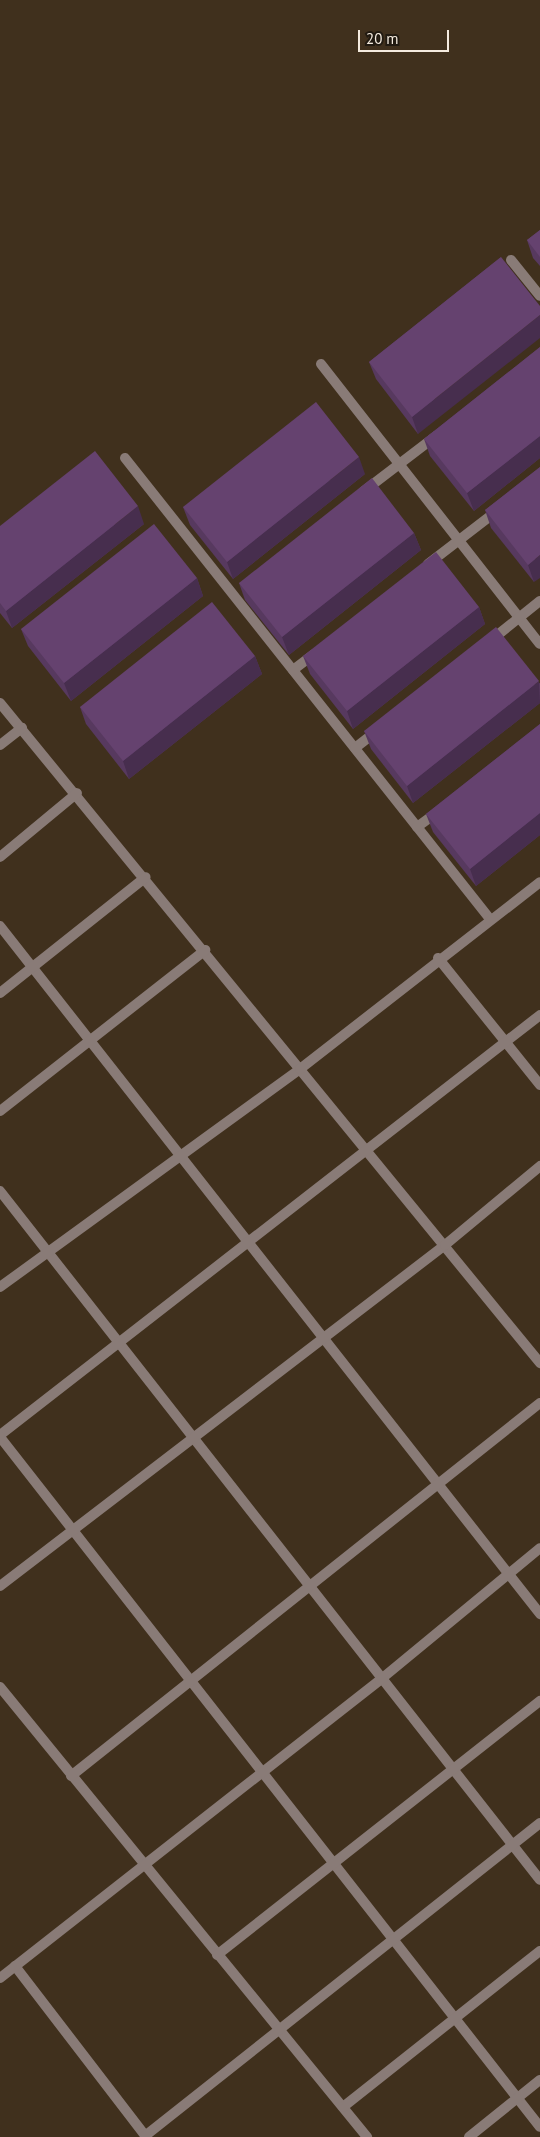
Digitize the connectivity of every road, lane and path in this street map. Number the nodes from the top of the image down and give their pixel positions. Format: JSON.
{"nodes":[{"id":1,"x":511,"y":260,"type":"dead end"},
{"id":2,"x":540,"y":296,"type":"edge"},
{"id":3,"x":321,"y":364,"type":"dead end"},
{"id":4,"x":446,"y":428,"type":"edge"},
{"id":5,"x":125,"y":458,"type":"dead end"},
{"id":6,"x":399,"y":464,"type":"junction"},
{"id":7,"x":354,"y":499,"type":"edge"},
{"id":8,"x":510,"y":500,"type":"edge"},
{"id":9,"x":459,"y":540,"type":"junction"},
{"id":10,"x":421,"y":570,"type":"edge"},
{"id":11,"x":540,"y":601,"type":"edge"},
{"id":12,"x":519,"y":618,"type":"junction"},
{"id":13,"x":540,"y":644,"type":"edge"},
{"id":14,"x":323,"y":646,"type":"edge"},
{"id":15,"x":482,"y":647,"type":"edge"},
{"id":16,"x":293,"y":670,"type":"junction"},
{"id":17,"x":0,"y":702,"type":"edge"},
{"id":18,"x":385,"y":724,"type":"edge"},
{"id":19,"x":22,"y":728,"type":"junction"},
{"id":20,"x":0,"y":745,"type":"edge"},
{"id":21,"x":355,"y":748,"type":"junction"},
{"id":22,"x":77,"y":793,"type":"junction"},
{"id":23,"x":448,"y":803,"type":"edge"},
{"id":24,"x":417,"y":828,"type":"junction"},
{"id":25,"x":0,"y":857,"type":"edge"},
{"id":26,"x":146,"y":877,"type":"junction"},
{"id":27,"x":540,"y":882,"type":"edge"},
{"id":28,"x":490,"y":919,"type":"junction"},
{"id":29,"x":0,"y":926,"type":"edge"},
{"id":30,"x":205,"y":950,"type":"junction"},
{"id":31,"x":438,"y":958,"type":"junction"},
{"id":32,"x":32,"y":967,"type":"junction"},
{"id":33,"x":0,"y":993,"type":"edge"},
{"id":34,"x":540,"y":1015,"type":"edge"},
{"id":35,"x":90,"y":1041,"type":"junction"},
{"id":36,"x":505,"y":1041,"type":"junction"},
{"id":37,"x":300,"y":1069,"type":"junction"},
{"id":38,"x":540,"y":1085,"type":"edge"},
{"id":39,"x":0,"y":1110,"type":"edge"},
{"id":40,"x":367,"y":1151,"type":"junction"},
{"id":41,"x":180,"y":1156,"type":"junction"},
{"id":42,"x":540,"y":1166,"type":"edge"},
{"id":43,"x":0,"y":1191,"type":"edge"},
{"id":44,"x":248,"y":1240,"type":"junction"},
{"id":45,"x":445,"y":1245,"type":"junction"},
{"id":46,"x":46,"y":1253,"type":"junction"},
{"id":47,"x":0,"y":1287,"type":"edge"},
{"id":48,"x":326,"y":1336,"type":"junction"},
{"id":49,"x":116,"y":1341,"type":"junction"},
{"id":50,"x":540,"y":1362,"type":"edge"},
{"id":51,"x":540,"y":1403,"type":"edge"},
{"id":52,"x":0,"y":1436,"type":"edge"},
{"id":53,"x":192,"y":1439,"type":"junction"},
{"id":54,"x":441,"y":1483,"type":"junction"},
{"id":55,"x":74,"y":1532,"type":"junction"},
{"id":56,"x":540,"y":1548,"type":"edge"},
{"id":57,"x":509,"y":1572,"type":"junction"},
{"id":58,"x":0,"y":1586,"type":"edge"},
{"id":59,"x":311,"y":1588,"type":"junction"},
{"id":60,"x":540,"y":1614,"type":"edge"},
{"id":61,"x":380,"y":1680,"type":"junction"},
{"id":62,"x":191,"y":1682,"type":"junction"},
{"id":63,"x":0,"y":1687,"type":"edge"},
{"id":64,"x":540,"y":1701,"type":"edge"},
{"id":65,"x":454,"y":1771,"type":"junction"},
{"id":66,"x":262,"y":1772,"type":"junction"},
{"id":67,"x":71,"y":1776,"type":"junction"},
{"id":68,"x":540,"y":1823,"type":"edge"},
{"id":69,"x":512,"y":1846,"type":"junction"},
{"id":70,"x":335,"y":1862,"type":"junction"},
{"id":71,"x":143,"y":1865,"type":"junction"},
{"id":72,"x":540,"y":1880,"type":"edge"},
{"id":73,"x":397,"y":1940,"type":"junction"},
{"id":74,"x":540,"y":1952,"type":"edge"},
{"id":75,"x":217,"y":1955,"type":"junction"},
{"id":76,"x":14,"y":1966,"type":"junction"},
{"id":77,"x":0,"y":1978,"type":"edge"},
{"id":78,"x":458,"y":2017,"type":"junction"},
{"id":79,"x":281,"y":2032,"type":"junction"},
{"id":80,"x":540,"y":2080,"type":"edge"},
{"id":81,"x":518,"y":2098,"type":"junction"},
{"id":82,"x":342,"y":2107,"type":"junction"},
{"id":83,"x":540,"y":2127,"type":"edge"},
{"id":84,"x":146,"y":2136,"type":"edge"},
{"id":85,"x":367,"y":2137,"type":"edge"},
{"id":86,"x":469,"y":2137,"type":"edge"}],
"edges":[{"from":1,"to":2,"type":"street"},
{"from":3,"to":6,"type":"street"},
{"from":4,"to":6,"type":"street"},
{"from":5,"to":16,"type":"street"},
{"from":6,"to":7,"type":"street"},
{"from":6,"to":9,"type":"street"},
{"from":8,"to":9,"type":"street"},
{"from":9,"to":10,"type":"street"},
{"from":9,"to":12,"type":"street"},
{"from":11,"to":12,"type":"street"},
{"from":12,"to":13,"type":"street"},
{"from":12,"to":15,"type":"street"},
{"from":14,"to":16,"type":"street"},
{"from":16,"to":21,"type":"street"},
{"from":17,"to":19,"type":"street"},
{"from":18,"to":21,"type":"street"},
{"from":19,"to":20,"type":"street"},
{"from":19,"to":22,"type":"street"},
{"from":21,"to":24,"type":"street"},
{"from":22,"to":25,"type":"street"},
{"from":22,"to":26,"type":"street"},
{"from":23,"to":24,"type":"street"},
{"from":24,"to":28,"type":"street"},
{"from":26,"to":30,"type":"street"},
{"from":26,"to":32,"type":"street"},
{"from":27,"to":28,"type":"street"},
{"from":28,"to":31,"type":"street"},
{"from":29,"to":32,"type":"street"},
{"from":30,"to":35,"type":"street"},
{"from":30,"to":37,"type":"street"},
{"from":31,"to":36,"type":"street"},
{"from":31,"to":37,"type":"street"},
{"from":32,"to":33,"type":"street"},
{"from":32,"to":35,"type":"street"},
{"from":34,"to":36,"type":"street"},
{"from":35,"to":39,"type":"street"},
{"from":35,"to":41,"type":"street"},
{"from":36,"to":38,"type":"street"},
{"from":36,"to":40,"type":"street"},
{"from":37,"to":40,"type":"street"},
{"from":37,"to":41,"type":"street"},
{"from":40,"to":44,"type":"street"},
{"from":40,"to":45,"type":"street"},
{"from":41,"to":44,"type":"street"},
{"from":41,"to":46,"type":"street"},
{"from":42,"to":45,"type":"street"},
{"from":43,"to":46,"type":"street"},
{"from":44,"to":48,"type":"street"},
{"from":44,"to":49,"type":"street"},
{"from":45,"to":48,"type":"street"},
{"from":45,"to":50,"type":"street"},
{"from":46,"to":47,"type":"street"},
{"from":46,"to":49,"type":"street"},
{"from":48,"to":53,"type":"street"},
{"from":48,"to":54,"type":"street"},
{"from":49,"to":52,"type":"street"},
{"from":49,"to":53,"type":"street"},
{"from":51,"to":54,"type":"street"},
{"from":52,"to":55,"type":"street"},
{"from":53,"to":55,"type":"street"},
{"from":53,"to":59,"type":"street"},
{"from":54,"to":57,"type":"street"},
{"from":54,"to":59,"type":"street"},
{"from":55,"to":58,"type":"street"},
{"from":55,"to":62,"type":"street"},
{"from":56,"to":57,"type":"street"},
{"from":57,"to":60,"type":"street"},
{"from":57,"to":61,"type":"street"},
{"from":59,"to":61,"type":"street"},
{"from":59,"to":62,"type":"street"},
{"from":61,"to":65,"type":"street"},
{"from":61,"to":66,"type":"street"},
{"from":62,"to":66,"type":"street"},
{"from":62,"to":67,"type":"street"},
{"from":63,"to":67,"type":"street"},
{"from":64,"to":65,"type":"street"},
{"from":65,"to":69,"type":"street"},
{"from":65,"to":70,"type":"street"},
{"from":66,"to":70,"type":"street"},
{"from":66,"to":71,"type":"street"},
{"from":67,"to":71,"type":"street"},
{"from":68,"to":69,"type":"street"},
{"from":69,"to":72,"type":"street"},
{"from":69,"to":73,"type":"street"},
{"from":70,"to":73,"type":"street"},
{"from":70,"to":75,"type":"street"},
{"from":71,"to":75,"type":"street"},
{"from":71,"to":76,"type":"street"},
{"from":73,"to":78,"type":"street"},
{"from":73,"to":79,"type":"street"},
{"from":74,"to":78,"type":"street"},
{"from":75,"to":79,"type":"street"},
{"from":76,"to":77,"type":"street"},
{"from":76,"to":84,"type":"street"},
{"from":78,"to":81,"type":"street"},
{"from":78,"to":82,"type":"street"},
{"from":79,"to":82,"type":"street"},
{"from":79,"to":84,"type":"street"},
{"from":80,"to":81,"type":"street"},
{"from":81,"to":83,"type":"street"},
{"from":81,"to":86,"type":"street"},
{"from":82,"to":85,"type":"street"}]}
